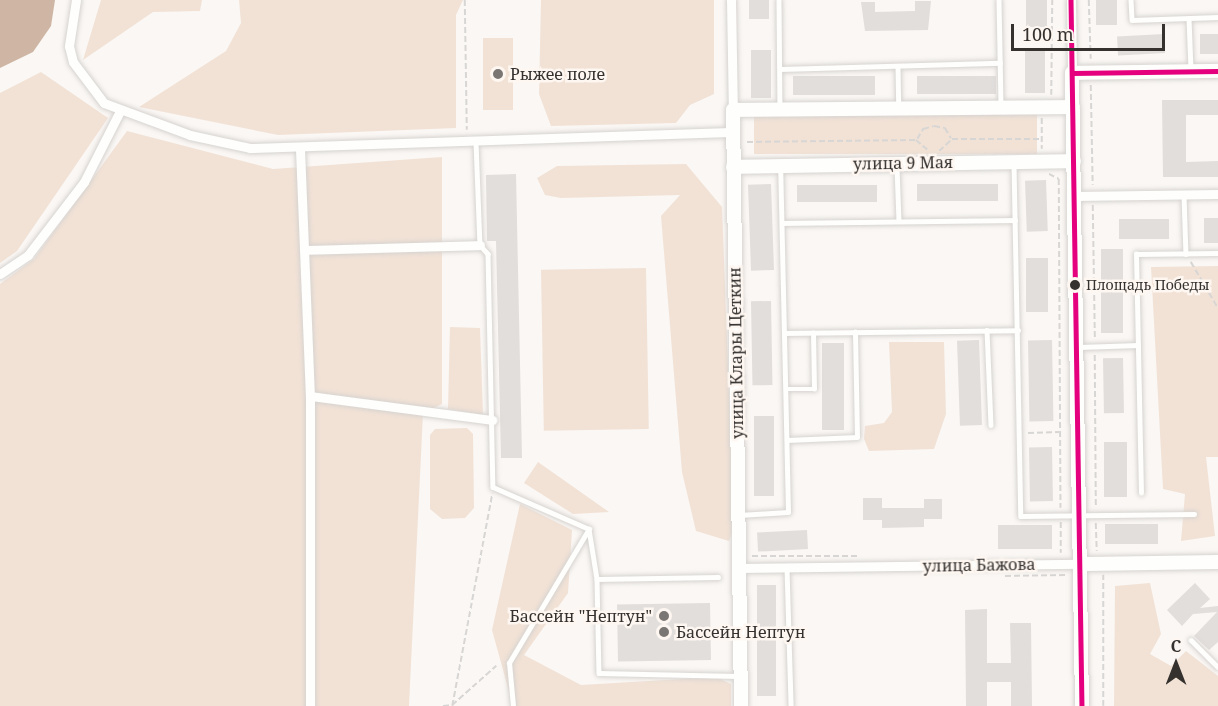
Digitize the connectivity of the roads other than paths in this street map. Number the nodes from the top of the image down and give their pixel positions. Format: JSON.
{"nodes":[{"id":1,"x":76,"y":0,"type":"edge"},
{"id":2,"x":731,"y":0,"type":"edge"},
{"id":3,"x":779,"y":0,"type":"edge"},
{"id":4,"x":999,"y":0,"type":"edge"},
{"id":5,"x":1071,"y":0,"type":"edge"},
{"id":6,"x":1131,"y":0,"type":"edge"},
{"id":7,"x":1218,"y":17,"type":"edge"},
{"id":8,"x":1189,"y":18,"type":"junction"},
{"id":9,"x":1000,"y":63,"type":"junction"},
{"id":10,"x":898,"y":66,"type":"junction"},
{"id":11,"x":780,"y":69,"type":"junction"},
{"id":12,"x":1191,"y":71,"type":"junction"},
{"id":13,"x":1218,"y":71,"type":"edge"},
{"id":14,"x":1072,"y":73,"type":"junction"},
{"id":15,"x":1073,"y":107,"type":"junction"},
{"id":16,"x":1001,"y":108,"type":"junction"},
{"id":17,"x":899,"y":109,"type":"junction"},
{"id":18,"x":733,"y":110,"type":"junction"},
{"id":19,"x":780,"y":110,"type":"junction"},
{"id":20,"x":120,"y":111,"type":"junction"},
{"id":21,"x":738,"y":137,"type":"junction"},
{"id":22,"x":471,"y":142,"type":"junction"},
{"id":23,"x":300,"y":149,"type":"junction"},
{"id":24,"x":1074,"y":161,"type":"junction"},
{"id":25,"x":1014,"y":162,"type":"junction"},
{"id":26,"x":897,"y":164,"type":"junction"},
{"id":27,"x":780,"y":165,"type":"junction"},
{"id":28,"x":733,"y":167,"type":"junction"},
{"id":29,"x":1218,"y":194,"type":"edge"},
{"id":30,"x":1184,"y":195,"type":"junction"},
{"id":31,"x":1074,"y":196,"type":"junction"},
{"id":32,"x":1015,"y":220,"type":"junction"},
{"id":33,"x":899,"y":221,"type":"junction"},
{"id":34,"x":782,"y":223,"type":"junction"},
{"id":35,"x":480,"y":245,"type":"junction"},
{"id":36,"x":304,"y":250,"type":"junction"},
{"id":37,"x":1218,"y":253,"type":"edge"},
{"id":38,"x":1186,"y":254,"type":"junction"},
{"id":39,"x":0,"y":274,"type":"edge"},
{"id":40,"x":987,"y":330,"type":"junction"},
{"id":41,"x":1018,"y":330,"type":"junction"},
{"id":42,"x":855,"y":332,"type":"junction"},
{"id":43,"x":784,"y":333,"type":"junction"},
{"id":44,"x":813,"y":333,"type":"junction"},
{"id":45,"x":1138,"y":345,"type":"junction"},
{"id":46,"x":1076,"y":347,"type":"junction"},
{"id":47,"x":786,"y":389,"type":"junction"},
{"id":48,"x":310,"y":396,"type":"junction"},
{"id":49,"x":492,"y":420,"type":"junction"},
{"id":50,"x":991,"y":425,"type":"dead end"},
{"id":51,"x":787,"y":440,"type":"junction"},
{"id":52,"x":1141,"y":493,"type":"dead end"},
{"id":53,"x":1194,"y":514,"type":"dead end"},
{"id":54,"x":739,"y":515,"type":"junction"},
{"id":55,"x":1079,"y":515,"type":"junction"},
{"id":56,"x":589,"y":528,"type":"junction"},
{"id":57,"x":1218,"y":562,"type":"edge"},
{"id":58,"x":1080,"y":564,"type":"junction"},
{"id":59,"x":788,"y":567,"type":"junction"},
{"id":60,"x":739,"y":568,"type":"junction"},
{"id":61,"x":718,"y":577,"type":"dead end"},
{"id":62,"x":597,"y":579,"type":"junction"},
{"id":63,"x":1191,"y":640,"type":"dead end"},
{"id":64,"x":1218,"y":667,"type":"edge"},
{"id":65,"x":741,"y":676,"type":"junction"},
{"id":66,"x":310,"y":706,"type":"edge"},
{"id":67,"x":513,"y":706,"type":"edge"},
{"id":68,"x":741,"y":706,"type":"edge"},
{"id":69,"x":790,"y":706,"type":"edge"},
{"id":70,"x":1082,"y":706,"type":"edge"}],
"edges":[{"from":1,"to":20,"type":"street"},
{"from":2,"to":18,"type":"street","name":"улица Клары Цеткин"},
{"from":3,"to":11,"type":"lane"},
{"from":4,"to":9,"type":"lane"},
{"from":5,"to":14,"type":"street"},
{"from":6,"to":8,"type":"lane"},
{"from":7,"to":8,"type":"lane"},
{"from":8,"to":12,"type":"lane"},
{"from":9,"to":10,"type":"lane"},
{"from":9,"to":16,"type":"lane"},
{"from":10,"to":11,"type":"lane"},
{"from":10,"to":17,"type":"lane"},
{"from":11,"to":19,"type":"lane"},
{"from":12,"to":13,"type":"street"},
{"from":12,"to":14,"type":"street"},
{"from":14,"to":15,"type":"street"},
{"from":15,"to":16,"type":"street"},
{"from":15,"to":24,"type":"street"},
{"from":16,"to":17,"type":"street"},
{"from":17,"to":19,"type":"street"},
{"from":18,"to":19,"type":"street"},
{"from":18,"to":21,"type":"street","name":"улица Клары Цеткин"},
{"from":20,"to":23,"type":"street"},
{"from":20,"to":39,"type":"street"},
{"from":21,"to":22,"type":"street"},
{"from":21,"to":28,"type":"street","name":"улица Клары Цеткин"},
{"from":22,"to":23,"type":"street"},
{"from":22,"to":35,"type":"lane"},
{"from":23,"to":36,"type":"street"},
{"from":24,"to":25,"type":"street","name":"улица 9 Мая"},
{"from":24,"to":31,"type":"street"},
{"from":25,"to":26,"type":"street","name":"улица 9 Мая"},
{"from":25,"to":32,"type":"lane"},
{"from":26,"to":27,"type":"street","name":"улица 9 Мая"},
{"from":26,"to":33,"type":"lane"},
{"from":27,"to":28,"type":"street","name":"улица 9 Мая"},
{"from":27,"to":34,"type":"lane"},
{"from":28,"to":54,"type":"street","name":"улица Клары Цеткин"},
{"from":29,"to":30,"type":"street"},
{"from":30,"to":31,"type":"street"},
{"from":30,"to":38,"type":"lane"},
{"from":31,"to":46,"type":"street"},
{"from":32,"to":33,"type":"lane"},
{"from":32,"to":41,"type":"lane"},
{"from":33,"to":34,"type":"lane"},
{"from":34,"to":43,"type":"lane"},
{"from":35,"to":36,"type":"street"},
{"from":35,"to":49,"type":"lane"},
{"from":36,"to":48,"type":"street"},
{"from":37,"to":38,"type":"lane"},
{"from":38,"to":45,"type":"lane"},
{"from":40,"to":41,"type":"lane"},
{"from":40,"to":42,"type":"lane"},
{"from":40,"to":50,"type":"lane"},
{"from":41,"to":55,"type":"lane"},
{"from":42,"to":44,"type":"lane"},
{"from":42,"to":51,"type":"lane"},
{"from":43,"to":44,"type":"lane"},
{"from":43,"to":47,"type":"lane"},
{"from":44,"to":47,"type":"lane"},
{"from":45,"to":46,"type":"lane"},
{"from":45,"to":52,"type":"lane"},
{"from":46,"to":55,"type":"street"},
{"from":47,"to":51,"type":"lane"},
{"from":48,"to":49,"type":"street"},
{"from":48,"to":66,"type":"street"},
{"from":49,"to":56,"type":"lane"},
{"from":51,"to":54,"type":"lane"},
{"from":53,"to":55,"type":"lane"},
{"from":54,"to":60,"type":"street","name":"улица Клары Цеткин"},
{"from":55,"to":58,"type":"street"},
{"from":56,"to":62,"type":"lane"},
{"from":56,"to":67,"type":"lane"},
{"from":57,"to":58,"type":"street","name":"улица Бажова"},
{"from":58,"to":59,"type":"street","name":"улица Бажова"},
{"from":58,"to":70,"type":"street"},
{"from":59,"to":60,"type":"street","name":"улица Бажова"},
{"from":59,"to":69,"type":"lane"},
{"from":60,"to":65,"type":"street","name":"улица Клары Цеткин"},
{"from":61,"to":62,"type":"lane"},
{"from":62,"to":65,"type":"lane"},
{"from":63,"to":64,"type":"lane"},
{"from":65,"to":68,"type":"street","name":"улица Клары Цеткин"}]}
